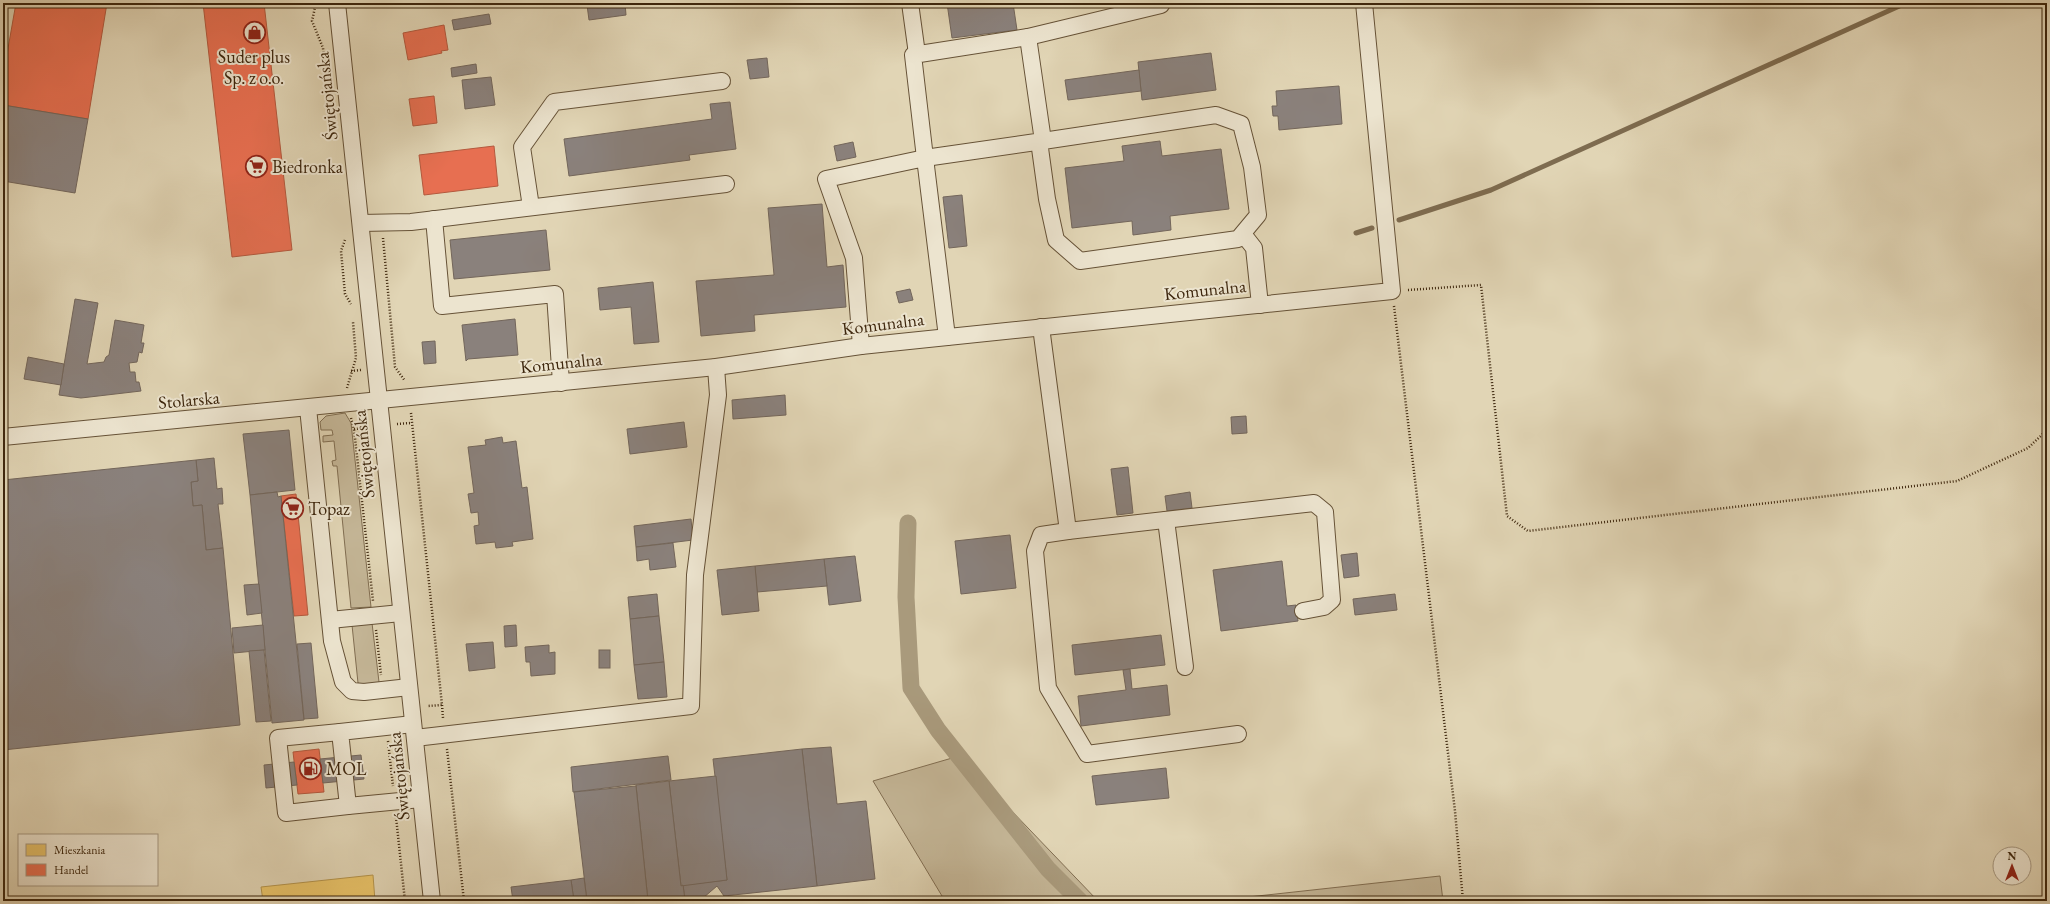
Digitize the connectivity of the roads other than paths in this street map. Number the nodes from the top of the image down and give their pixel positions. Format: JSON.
{"nodes":[{"id":1,"x":337,"y":3,"type":"edge"},
{"id":2,"x":910,"y":3,"type":"edge"},
{"id":3,"x":1162,"y":3,"type":"edge"},
{"id":4,"x":1364,"y":3,"type":"edge"},
{"id":5,"x":1028,"y":37,"type":"junction"},
{"id":6,"x":917,"y":54,"type":"junction"},
{"id":7,"x":722,"y":81,"type":"dead end"},
{"id":8,"x":1041,"y":141,"type":"junction"},
{"id":9,"x":925,"y":158,"type":"junction"},
{"id":10,"x":726,"y":184,"type":"dead end"},
{"id":11,"x":531,"y":207,"type":"junction"},
{"id":12,"x":434,"y":219,"type":"junction"},
{"id":13,"x":361,"y":223,"type":"junction"},
{"id":14,"x":1243,"y":234,"type":"junction"},
{"id":15,"x":1260,"y":304,"type":"junction"},
{"id":16,"x":1041,"y":327,"type":"junction"},
{"id":17,"x":947,"y":337,"type":"junction"},
{"id":18,"x":860,"y":346,"type":"junction"},
{"id":19,"x":716,"y":367,"type":"junction"},
{"id":20,"x":561,"y":383,"type":"junction"},
{"id":21,"x":379,"y":401,"type":"junction"},
{"id":22,"x":308,"y":408,"type":"junction"},
{"id":23,"x":3,"y":437,"type":"edge"},
{"id":24,"x":1166,"y":520,"type":"junction"},
{"id":25,"x":1068,"y":531,"type":"junction"},
{"id":26,"x":1303,"y":611,"type":"dead end"},
{"id":27,"x":401,"y":613,"type":"junction"},
{"id":28,"x":330,"y":620,"type":"junction"},
{"id":29,"x":1185,"y":667,"type":"dead end"},
{"id":30,"x":409,"y":687,"type":"junction"},
{"id":31,"x":414,"y":731,"type":"junction"},
{"id":32,"x":340,"y":732,"type":"junction"},
{"id":33,"x":1238,"y":734,"type":"dead end"},
{"id":34,"x":421,"y":799,"type":"junction"},
{"id":35,"x":348,"y":806,"type":"junction"},
{"id":36,"x":432,"y":901,"type":"edge"}],
"edges":[{"from":1,"to":13,"type":"street","name":"Świętojańska"},
{"from":2,"to":6,"type":"street"},
{"from":3,"to":5,"type":"street"},
{"from":4,"to":15,"type":"street","name":"Komunalna"},
{"from":5,"to":6,"type":"street"},
{"from":5,"to":8,"type":"street"},
{"from":6,"to":9,"type":"street"},
{"from":7,"to":11,"type":"street"},
{"from":8,"to":9,"type":"street"},
{"from":8,"to":14,"type":"street"},
{"from":8,"to":14,"type":"street"},
{"from":9,"to":17,"type":"street"},
{"from":9,"to":18,"type":"street"},
{"from":10,"to":11,"type":"street"},
{"from":11,"to":12,"type":"street"},
{"from":12,"to":13,"type":"street"},
{"from":12,"to":20,"type":"street"},
{"from":13,"to":21,"type":"street","name":"Świętojańska"},
{"from":14,"to":15,"type":"street"},
{"from":15,"to":16,"type":"street","name":"Komunalna"},
{"from":16,"to":17,"type":"street","name":"Komunalna"},
{"from":16,"to":25,"type":"street"},
{"from":17,"to":18,"type":"street","name":"Komunalna"},
{"from":18,"to":19,"type":"street","name":"Komunalna"},
{"from":19,"to":20,"type":"street","name":"Komunalna"},
{"from":19,"to":31,"type":"street"},
{"from":20,"to":21,"type":"street","name":"Komunalna"},
{"from":21,"to":22,"type":"street","name":"Stolarska"},
{"from":21,"to":27,"type":"street","name":"Świętojańska"},
{"from":22,"to":23,"type":"street","name":"Stolarska"},
{"from":22,"to":28,"type":"street"},
{"from":24,"to":25,"type":"street"},
{"from":24,"to":26,"type":"street"},
{"from":24,"to":29,"type":"street"},
{"from":25,"to":33,"type":"street"},
{"from":27,"to":28,"type":"street"},
{"from":27,"to":30,"type":"street","name":"Świętojańska"},
{"from":28,"to":30,"type":"street"},
{"from":30,"to":31,"type":"street","name":"Świętojańska"},
{"from":31,"to":32,"type":"street"},
{"from":31,"to":34,"type":"street","name":"Świętojańska"},
{"from":32,"to":35,"type":"street"},
{"from":32,"to":35,"type":"street"},
{"from":34,"to":35,"type":"street"},
{"from":34,"to":36,"type":"street","name":"Świętojańska"}]}
